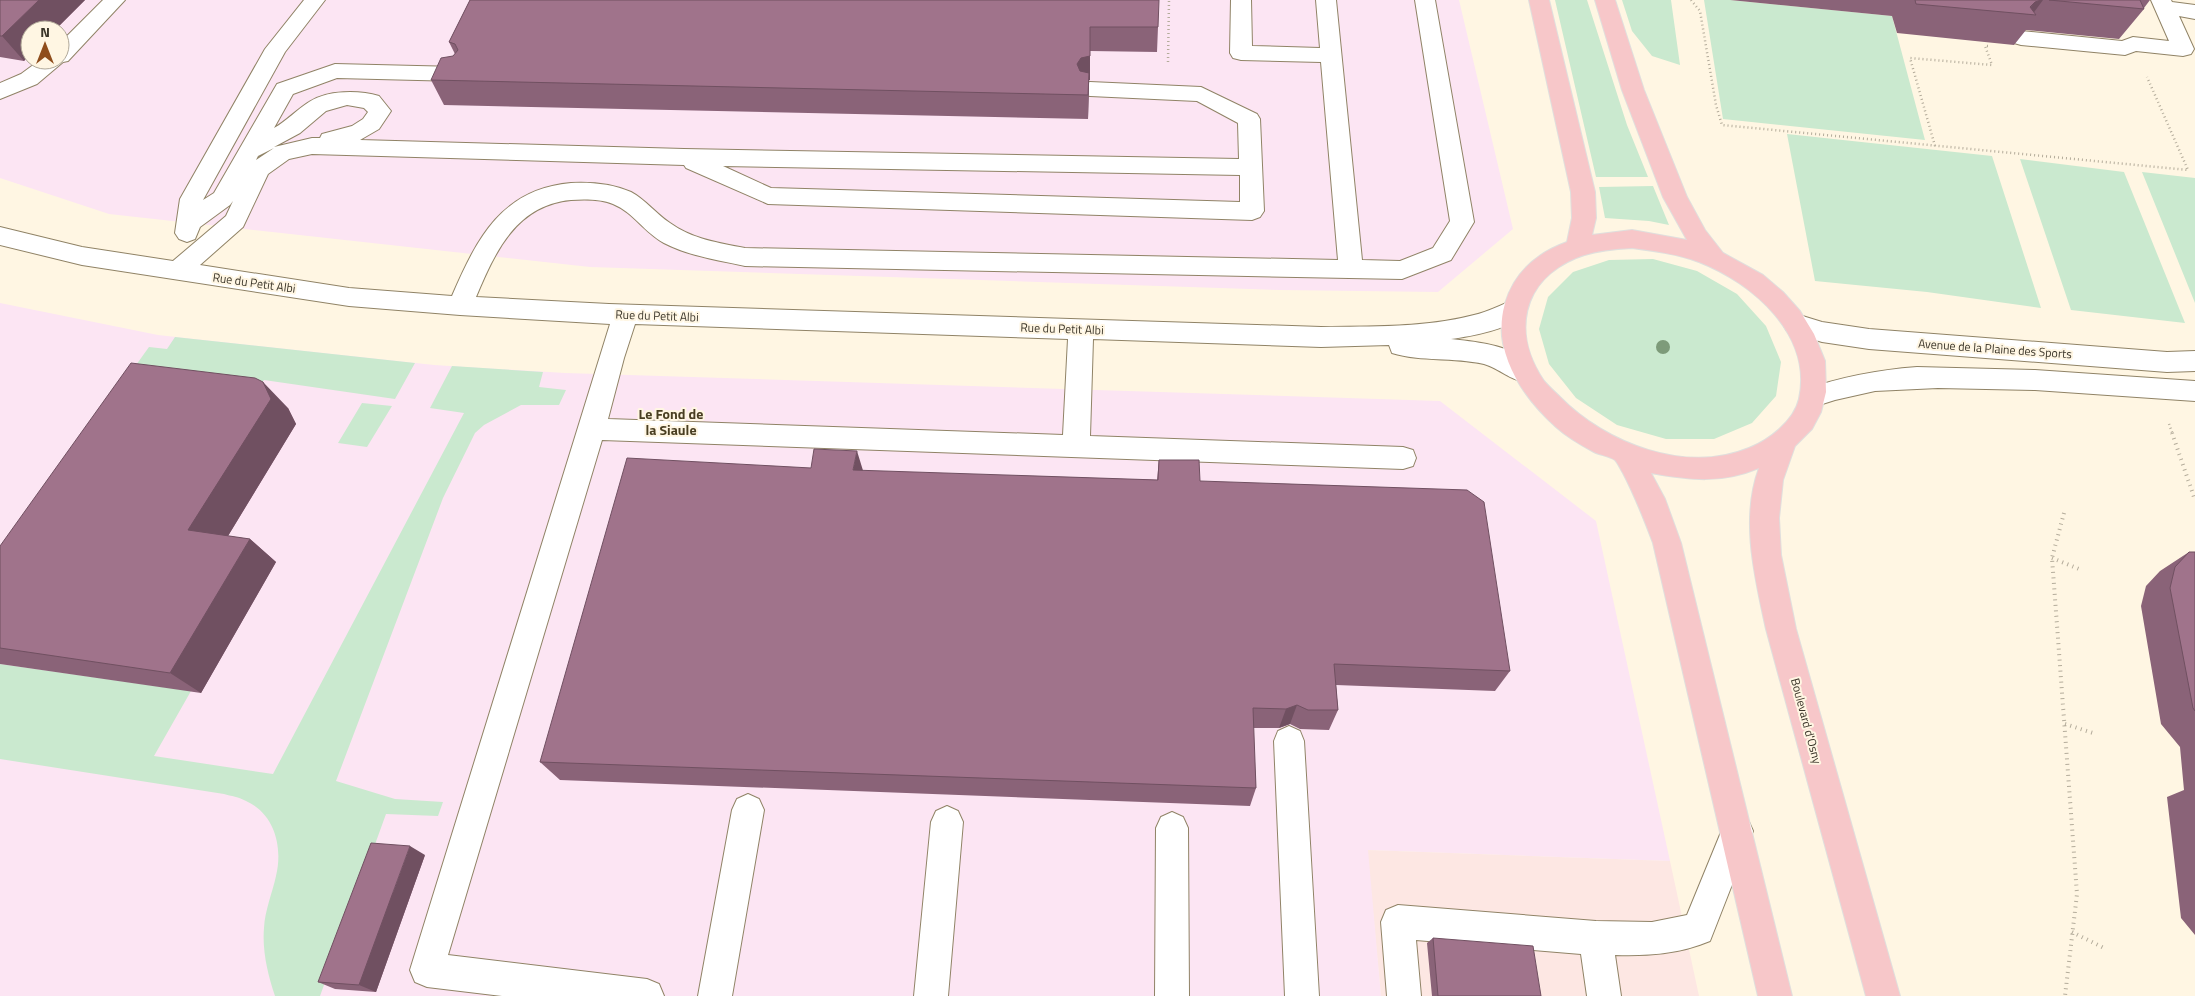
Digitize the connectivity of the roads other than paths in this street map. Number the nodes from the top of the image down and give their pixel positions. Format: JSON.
{"nodes":[{"id":1,"x":116,"y":0,"type":"edge"},
{"id":2,"x":315,"y":0,"type":"edge"},
{"id":3,"x":1241,"y":0,"type":"edge"},
{"id":4,"x":1326,"y":0,"type":"edge"},
{"id":5,"x":1425,"y":0,"type":"edge"},
{"id":6,"x":1539,"y":0,"type":"edge"},
{"id":7,"x":1604,"y":0,"type":"edge"},
{"id":8,"x":2164,"y":4,"type":"edge"},
{"id":9,"x":2195,"y":12,"type":"edge"},
{"id":10,"x":2021,"y":38,"type":"edge"},
{"id":11,"x":70,"y":46,"type":"edge"},
{"id":12,"x":1330,"y":55,"type":"junction"},
{"id":13,"x":41,"y":70,"type":"edge"},
{"id":14,"x":458,"y":74,"type":"edge"},
{"id":15,"x":1090,"y":89,"type":"edge"},
{"id":16,"x":0,"y":92,"type":"edge"},
{"id":17,"x":312,"y":146,"type":"junction"},
{"id":18,"x":249,"y":151,"type":"junction"},
{"id":19,"x":684,"y":157,"type":"junction"},
{"id":20,"x":1251,"y":167,"type":"junction"},
{"id":21,"x":189,"y":222,"type":"junction"},
{"id":22,"x":0,"y":236,"type":"edge"},
{"id":23,"x":1578,"y":247,"type":"junction"},
{"id":24,"x":1714,"y":258,"type":"junction"},
{"id":25,"x":1352,"y":269,"type":"junction"},
{"id":26,"x":178,"y":272,"type":"junction"},
{"id":27,"x":460,"y":306,"type":"junction"},
{"id":28,"x":1514,"y":310,"type":"junction"},
{"id":29,"x":626,"y":315,"type":"junction"},
{"id":30,"x":1796,"y":324,"type":"junction"},
{"id":31,"x":1081,"y":330,"type":"junction"},
{"id":32,"x":1320,"y":336,"type":"junction"},
{"id":33,"x":2195,"y":362,"type":"edge"},
{"id":34,"x":1524,"y":373,"type":"junction"},
{"id":35,"x":2195,"y":391,"type":"edge"},
{"id":36,"x":1813,"y":398,"type":"junction"},
{"id":37,"x":592,"y":429,"type":"junction"},
{"id":38,"x":1783,"y":443,"type":"junction"},
{"id":39,"x":1076,"y":446,"type":"junction"},
{"id":40,"x":1626,"y":456,"type":"junction"},
{"id":41,"x":1402,"y":458,"type":"dead end"},
{"id":42,"x":1289,"y":741,"type":"edge"},
{"id":43,"x":748,"y":810,"type":"dead end"},
{"id":44,"x":947,"y":822,"type":"dead end"},
{"id":45,"x":1172,"y":828,"type":"dead end"},
{"id":46,"x":1737,"y":831,"type":"junction"},
{"id":47,"x":1596,"y":938,"type":"junction"},
{"id":48,"x":647,"y":996,"type":"edge"},
{"id":49,"x":715,"y":996,"type":"edge"},
{"id":50,"x":931,"y":996,"type":"edge"},
{"id":51,"x":1172,"y":996,"type":"edge"},
{"id":52,"x":1302,"y":996,"type":"edge"},
{"id":53,"x":1404,"y":996,"type":"edge"},
{"id":54,"x":1604,"y":996,"type":"edge"},
{"id":55,"x":1775,"y":996,"type":"edge"},
{"id":56,"x":1883,"y":996,"type":"edge"}],
"edges":[{"from":1,"to":11,"type":"street"},
{"from":2,"to":21,"type":"street"},
{"from":3,"to":12,"type":"street"},
{"from":4,"to":12,"type":"street"},
{"from":5,"to":25,"type":"street"},
{"from":6,"to":23,"type":"main road"},
{"from":7,"to":24,"type":"main road"},
{"from":8,"to":9,"type":"street"},
{"from":8,"to":10,"type":"street"},
{"from":12,"to":25,"type":"street"},
{"from":13,"to":16,"type":"street"},
{"from":14,"to":18,"type":"street"},
{"from":15,"to":20,"type":"street"},
{"from":17,"to":18,"type":"street"},
{"from":17,"to":19,"type":"street"},
{"from":17,"to":26,"type":"street"},
{"from":18,"to":21,"type":"street"},
{"from":19,"to":20,"type":"street"},
{"from":19,"to":20,"type":"street"},
{"from":21,"to":26,"type":"street"},
{"from":22,"to":26,"type":"street","name":"Rue du Petit Albi"},
{"from":23,"to":24,"type":"main road"},
{"from":23,"to":28,"type":"main road"},
{"from":24,"to":30,"type":"main road"},
{"from":25,"to":27,"type":"street"},
{"from":26,"to":27,"type":"street","name":"Rue du Petit Albi"},
{"from":27,"to":29,"type":"street","name":"Rue du Petit Albi"},
{"from":28,"to":32,"type":"street","name":"Rue du Petit Albi"},
{"from":28,"to":34,"type":"main road"},
{"from":29,"to":31,"type":"street","name":"Rue du Petit Albi"},
{"from":29,"to":37,"type":"street"},
{"from":30,"to":33,"type":"street","name":"Avenue de la Plaine des Sports"},
{"from":30,"to":36,"type":"main road"},
{"from":31,"to":32,"type":"street","name":"Rue du Petit Albi"},
{"from":31,"to":39,"type":"street"},
{"from":32,"to":34,"type":"street","name":"Rue du Petit Albi"},
{"from":34,"to":40,"type":"main road"},
{"from":35,"to":36,"type":"street"},
{"from":36,"to":38,"type":"main road"},
{"from":37,"to":39,"type":"street"},
{"from":37,"to":48,"type":"street"},
{"from":38,"to":40,"type":"main road"},
{"from":38,"to":56,"type":"main road","name":"Boulevard d'Osny"},
{"from":39,"to":41,"type":"street"},
{"from":40,"to":46,"type":"main road"},
{"from":42,"to":52,"type":"street"},
{"from":43,"to":49,"type":"street"},
{"from":44,"to":50,"type":"street"},
{"from":45,"to":51,"type":"street"},
{"from":46,"to":47,"type":"street"},
{"from":46,"to":55,"type":"main road"},
{"from":47,"to":53,"type":"street"},
{"from":47,"to":54,"type":"street"}]}
